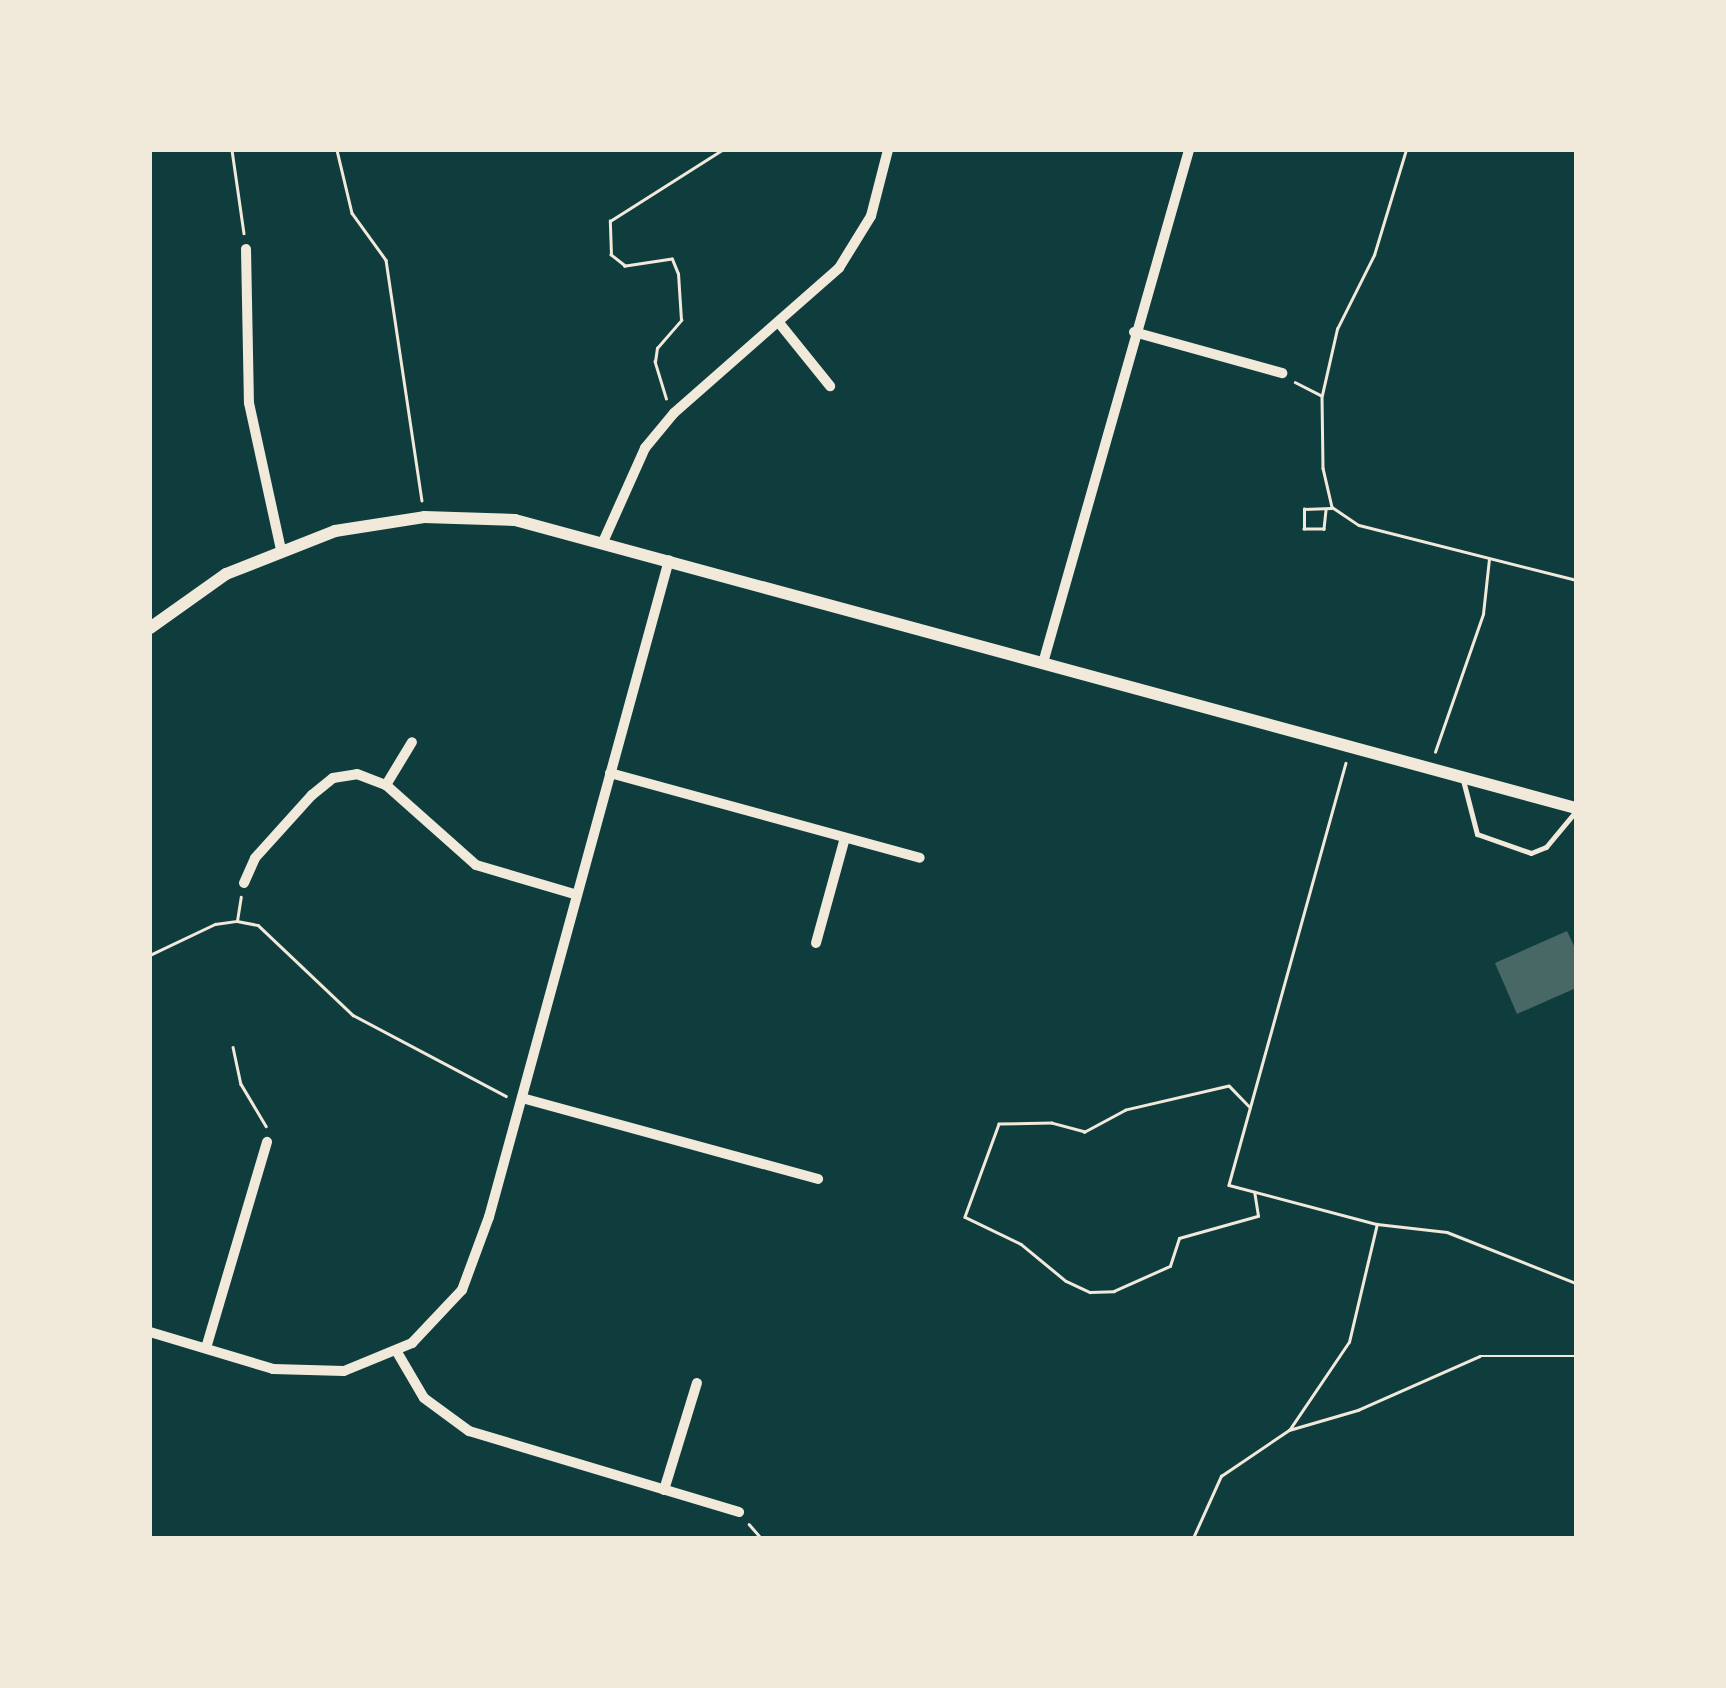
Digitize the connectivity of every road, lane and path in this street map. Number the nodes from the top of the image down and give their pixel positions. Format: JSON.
{"nodes":[{"id":1,"x":232,"y":150,"type":"edge"},
{"id":2,"x":337,"y":150,"type":"edge"},
{"id":3,"x":722,"y":150,"type":"edge"},
{"id":4,"x":888,"y":150,"type":"edge"},
{"id":5,"x":1190,"y":150,"type":"edge"},
{"id":6,"x":1406,"y":150,"type":"edge"},
{"id":7,"x":246,"y":249,"type":"joint"},
{"id":8,"x":780,"y":324,"type":"junction"},
{"id":9,"x":1134,"y":332,"type":"junction"},
{"id":10,"x":1282,"y":372,"type":"joint"},
{"id":11,"x":830,"y":386,"type":"dead end"},
{"id":12,"x":1322,"y":396,"type":"junction"},
{"id":13,"x":674,"y":413,"type":"junction"},
{"id":14,"x":1332,"y":508,"type":"junction"},
{"id":15,"x":1326,"y":510,"type":"junction"},
{"id":16,"x":424,"y":517,"type":"junction"},
{"id":17,"x":604,"y":542,"type":"junction"},
{"id":18,"x":281,"y":550,"type":"junction"},
{"id":19,"x":1489,"y":558,"type":"junction"},
{"id":20,"x":669,"y":560,"type":"junction"},
{"id":21,"x":1576,"y":580,"type":"edge"},
{"id":22,"x":150,"y":628,"type":"edge"},
{"id":23,"x":1043,"y":663,"type":"junction"},
{"id":24,"x":412,"y":742,"type":"dead end"},
{"id":25,"x":1350,"y":747,"type":"junction"},
{"id":26,"x":1430,"y":769,"type":"junction"},
{"id":27,"x":610,"y":772,"type":"junction"},
{"id":28,"x":1462,"y":778,"type":"junction"},
{"id":29,"x":386,"y":785,"type":"junction"},
{"id":30,"x":1576,"y":810,"type":"edge"},
{"id":31,"x":845,"y":838,"type":"junction"},
{"id":32,"x":920,"y":858,"type":"dead end"},
{"id":33,"x":244,"y":883,"type":"joint"},
{"id":34,"x":578,"y":896,"type":"junction"},
{"id":35,"x":237,"y":921,"type":"junction"},
{"id":36,"x":816,"y":943,"type":"dead end"},
{"id":37,"x":150,"y":955,"type":"edge"},
{"id":38,"x":233,"y":1047,"type":"dead end"},
{"id":39,"x":521,"y":1100,"type":"junction"},
{"id":40,"x":1250,"y":1108,"type":"junction"},
{"id":41,"x":266,"y":1142,"type":"joint"},
{"id":42,"x":818,"y":1180,"type":"dead end"},
{"id":43,"x":1254,"y":1192,"type":"junction"},
{"id":44,"x":1376,"y":1224,"type":"junction"},
{"id":45,"x":1576,"y":1283,"type":"edge"},
{"id":46,"x":150,"y":1332,"type":"edge"},
{"id":47,"x":206,"y":1348,"type":"junction"},
{"id":48,"x":397,"y":1352,"type":"junction"},
{"id":49,"x":1576,"y":1356,"type":"edge"},
{"id":50,"x":697,"y":1383,"type":"dead end"},
{"id":51,"x":1289,"y":1430,"type":"junction"},
{"id":52,"x":664,"y":1490,"type":"junction"},
{"id":53,"x":739,"y":1512,"type":"joint"},
{"id":54,"x":760,"y":1538,"type":"edge"},
{"id":55,"x":1193,"y":1538,"type":"edge"}],
"edges":[{"from":1,"to":7,"type":"path"},
{"from":2,"to":16,"type":"path"},
{"from":3,"to":13,"type":"path"},
{"from":4,"to":8,"type":"street"},
{"from":5,"to":9,"type":"street"},
{"from":6,"to":12,"type":"path"},
{"from":7,"to":18,"type":"street"},
{"from":8,"to":11,"type":"street"},
{"from":8,"to":13,"type":"street"},
{"from":9,"to":10,"type":"street"},
{"from":9,"to":23,"type":"street"},
{"from":10,"to":12,"type":"path"},
{"from":12,"to":14,"type":"path"},
{"from":13,"to":17,"type":"street"},
{"from":14,"to":15,"type":"path"},
{"from":14,"to":19,"type":"path"},
{"from":15,"to":15,"type":"path"},
{"from":16,"to":17,"type":"street"},
{"from":16,"to":18,"type":"street"},
{"from":17,"to":20,"type":"street"},
{"from":18,"to":22,"type":"street"},
{"from":19,"to":21,"type":"path"},
{"from":19,"to":26,"type":"path"},
{"from":20,"to":23,"type":"street"},
{"from":20,"to":27,"type":"street"},
{"from":23,"to":25,"type":"street"},
{"from":24,"to":29,"type":"street"},
{"from":25,"to":26,"type":"street"},
{"from":25,"to":40,"type":"path"},
{"from":26,"to":28,"type":"street"},
{"from":27,"to":31,"type":"street"},
{"from":27,"to":34,"type":"street"},
{"from":28,"to":30,"type":"street"},
{"from":28,"to":30,"type":"lane"},
{"from":29,"to":33,"type":"street"},
{"from":29,"to":34,"type":"street"},
{"from":31,"to":32,"type":"street"},
{"from":31,"to":36,"type":"street"},
{"from":33,"to":35,"type":"path"},
{"from":34,"to":39,"type":"street"},
{"from":35,"to":37,"type":"path"},
{"from":35,"to":39,"type":"path"},
{"from":38,"to":41,"type":"path"},
{"from":39,"to":42,"type":"street"},
{"from":39,"to":48,"type":"street"},
{"from":40,"to":43,"type":"path"},
{"from":40,"to":43,"type":"path"},
{"from":41,"to":47,"type":"street"},
{"from":43,"to":44,"type":"path"},
{"from":44,"to":45,"type":"path"},
{"from":44,"to":51,"type":"path"},
{"from":46,"to":47,"type":"street"},
{"from":47,"to":48,"type":"street"},
{"from":48,"to":52,"type":"street"},
{"from":49,"to":51,"type":"path"},
{"from":50,"to":52,"type":"street"},
{"from":51,"to":55,"type":"path"},
{"from":52,"to":53,"type":"street"},
{"from":53,"to":54,"type":"path"}]}
